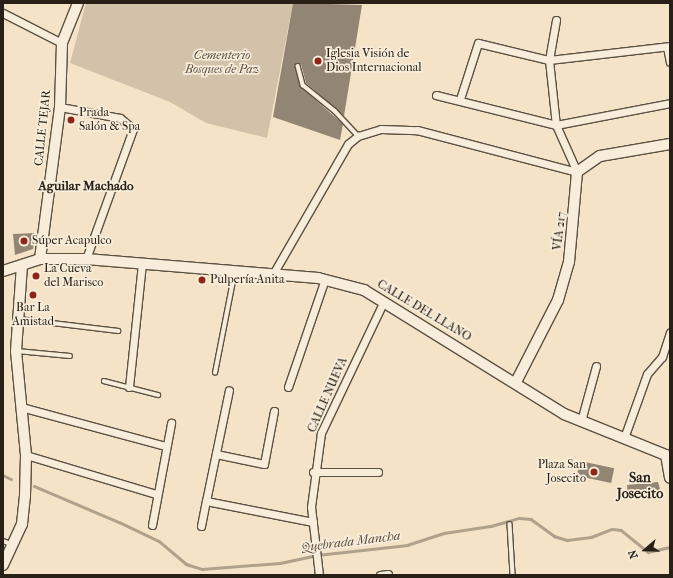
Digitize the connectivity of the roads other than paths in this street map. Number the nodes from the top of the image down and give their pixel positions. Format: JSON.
{"nodes":[{"id":1,"x":78,"y":3,"type":"edge"},
{"id":2,"x":3,"y":13,"type":"edge"},
{"id":3,"x":556,"y":20,"type":"dead end"},
{"id":4,"x":62,"y":43,"type":"junction"},
{"id":5,"x":669,"y":46,"type":"edge"},
{"id":6,"x":548,"y":60,"type":"junction"},
{"id":7,"x":670,"y":62,"type":"edge"},
{"id":8,"x":298,"y":66,"type":"dead end"},
{"id":9,"x":436,"y":95,"type":"dead end"},
{"id":10,"x":460,"y":99,"type":"junction"},
{"id":11,"x":670,"y":103,"type":"edge"},
{"id":12,"x":60,"y":107,"type":"junction"},
{"id":13,"x":556,"y":125,"type":"junction"},
{"id":14,"x":358,"y":136,"type":"junction"},
{"id":15,"x":670,"y":144,"type":"edge"},
{"id":16,"x":577,"y":172,"type":"junction"},
{"id":17,"x":40,"y":259,"type":"junction"},
{"id":18,"x":86,"y":259,"type":"junction"},
{"id":19,"x":142,"y":264,"type":"junction"},
{"id":20,"x":22,"y":265,"type":"junction"},
{"id":21,"x":235,"y":270,"type":"junction"},
{"id":22,"x":3,"y":271,"type":"edge"},
{"id":23,"x":273,"y":274,"type":"junction"},
{"id":24,"x":325,"y":280,"type":"junction"},
{"id":25,"x":384,"y":301,"type":"junction"},
{"id":26,"x":18,"y":319,"type":"junction"},
{"id":27,"x":118,"y":331,"type":"dead end"},
{"id":28,"x":670,"y":332,"type":"edge"},
{"id":29,"x":16,"y":351,"type":"junction"},
{"id":30,"x":70,"y":356,"type":"dead end"},
{"id":31,"x":596,"y":366,"type":"dead end"},
{"id":32,"x":215,"y":373,"type":"dead end"},
{"id":33,"x":104,"y":381,"type":"dead end"},
{"id":34,"x":516,"y":382,"type":"junction"},
{"id":35,"x":129,"y":387,"type":"junction"},
{"id":36,"x":288,"y":387,"type":"dead end"},
{"id":37,"x":230,"y":390,"type":"dead end"},
{"id":38,"x":158,"y":395,"type":"dead end"},
{"id":39,"x":21,"y":407,"type":"junction"},
{"id":40,"x":274,"y":411,"type":"dead end"},
{"id":41,"x":581,"y":421,"type":"junction"},
{"id":42,"x":171,"y":422,"type":"dead end"},
{"id":43,"x":624,"y":438,"type":"junction"},
{"id":44,"x":166,"y":446,"type":"junction"},
{"id":45,"x":216,"y":454,"type":"junction"},
{"id":46,"x":26,"y":455,"type":"junction"},
{"id":47,"x":668,"y":456,"type":"edge"},
{"id":48,"x":313,"y":472,"type":"junction"},
{"id":49,"x":378,"y":472,"type":"dead end"},
{"id":50,"x":670,"y":478,"type":"edge"},
{"id":51,"x":156,"y":494,"type":"junction"},
{"id":52,"x":206,"y":501,"type":"junction"},
{"id":53,"x":313,"y":522,"type":"junction"},
{"id":54,"x":510,"y":524,"type":"dead end"},
{"id":55,"x":152,"y":525,"type":"dead end"},
{"id":56,"x":201,"y":526,"type":"dead end"},
{"id":57,"x":3,"y":541,"type":"edge"},
{"id":58,"x":13,"y":545,"type":"junction"},
{"id":59,"x":3,"y":565,"type":"edge"},
{"id":60,"x":388,"y":574,"type":"edge"},
{"id":61,"x":319,"y":575,"type":"edge"},
{"id":62,"x":380,"y":575,"type":"edge"},
{"id":63,"x":513,"y":575,"type":"edge"}],
"edges":[{"from":1,"to":4,"type":"main road","name":"CALLE TEJAR"},
{"from":2,"to":4,"type":"street"},
{"from":3,"to":6,"type":"street"},
{"from":4,"to":12,"type":"main road","name":"CALLE TEJAR"},
{"from":5,"to":6,"type":"street"},
{"from":5,"to":7,"type":"street"},
{"from":6,"to":10,"type":"street"},
{"from":6,"to":13,"type":"street"},
{"from":8,"to":14,"type":"lane"},
{"from":9,"to":10,"type":"street"},
{"from":10,"to":13,"type":"street"},
{"from":11,"to":13,"type":"street"},
{"from":12,"to":17,"type":"main road","name":"CALLE TEJAR"},
{"from":12,"to":18,"type":"street"},
{"from":13,"to":16,"type":"street"},
{"from":14,"to":16,"type":"street"},
{"from":14,"to":23,"type":"street"},
{"from":15,"to":16,"type":"main road"},
{"from":16,"to":34,"type":"main road","name":"VÍA 217"},
{"from":17,"to":18,"type":"main road","name":"CALLE DEL LLANO"},
{"from":17,"to":20,"type":"main road","name":"CALLE DEL LLANO"},
{"from":18,"to":19,"type":"main road","name":"CALLE DEL LLANO"},
{"from":19,"to":21,"type":"main road","name":"CALLE DEL LLANO"},
{"from":19,"to":35,"type":"street"},
{"from":20,"to":22,"type":"main road","name":"CALLE DEL LLANO"},
{"from":20,"to":26,"type":"main road"},
{"from":21,"to":23,"type":"main road","name":"CALLE DEL LLANO"},
{"from":21,"to":32,"type":"lane"},
{"from":23,"to":24,"type":"main road","name":"CALLE DEL LLANO"},
{"from":24,"to":25,"type":"main road","name":"CALLE DEL LLANO"},
{"from":24,"to":36,"type":"street"},
{"from":25,"to":34,"type":"main road","name":"CALLE DEL LLANO"},
{"from":25,"to":48,"type":"street","name":"CALLE NUEVA"},
{"from":26,"to":27,"type":"lane"},
{"from":26,"to":29,"type":"main road"},
{"from":28,"to":43,"type":"street"},
{"from":29,"to":30,"type":"lane"},
{"from":29,"to":39,"type":"main road"},
{"from":31,"to":41,"type":"street"},
{"from":33,"to":35,"type":"lane"},
{"from":34,"to":41,"type":"main road","name":"CALLE DEL LLANO"},
{"from":35,"to":38,"type":"lane"},
{"from":37,"to":45,"type":"street"},
{"from":39,"to":44,"type":"street"},
{"from":39,"to":46,"type":"main road"},
{"from":40,"to":45,"type":"street"},
{"from":41,"to":43,"type":"main road","name":"CALLE DEL LLANO"},
{"from":42,"to":44,"type":"street"},
{"from":43,"to":47,"type":"main road","name":"CALLE DEL LLANO"},
{"from":44,"to":51,"type":"street"},
{"from":45,"to":52,"type":"street"},
{"from":46,"to":51,"type":"street"},
{"from":46,"to":58,"type":"main road"},
{"from":47,"to":50,"type":"main road","name":"CALLE DEL LLANO"},
{"from":48,"to":49,"type":"street"},
{"from":48,"to":53,"type":"street","name":"CALLE NUEVA"},
{"from":51,"to":55,"type":"street"},
{"from":52,"to":53,"type":"street"},
{"from":52,"to":56,"type":"street"},
{"from":53,"to":61,"type":"street","name":"CALLE NUEVA"},
{"from":54,"to":63,"type":"lane"},
{"from":57,"to":58,"type":"lane"},
{"from":58,"to":59,"type":"main road"},
{"from":60,"to":62,"type":"street"}]}
